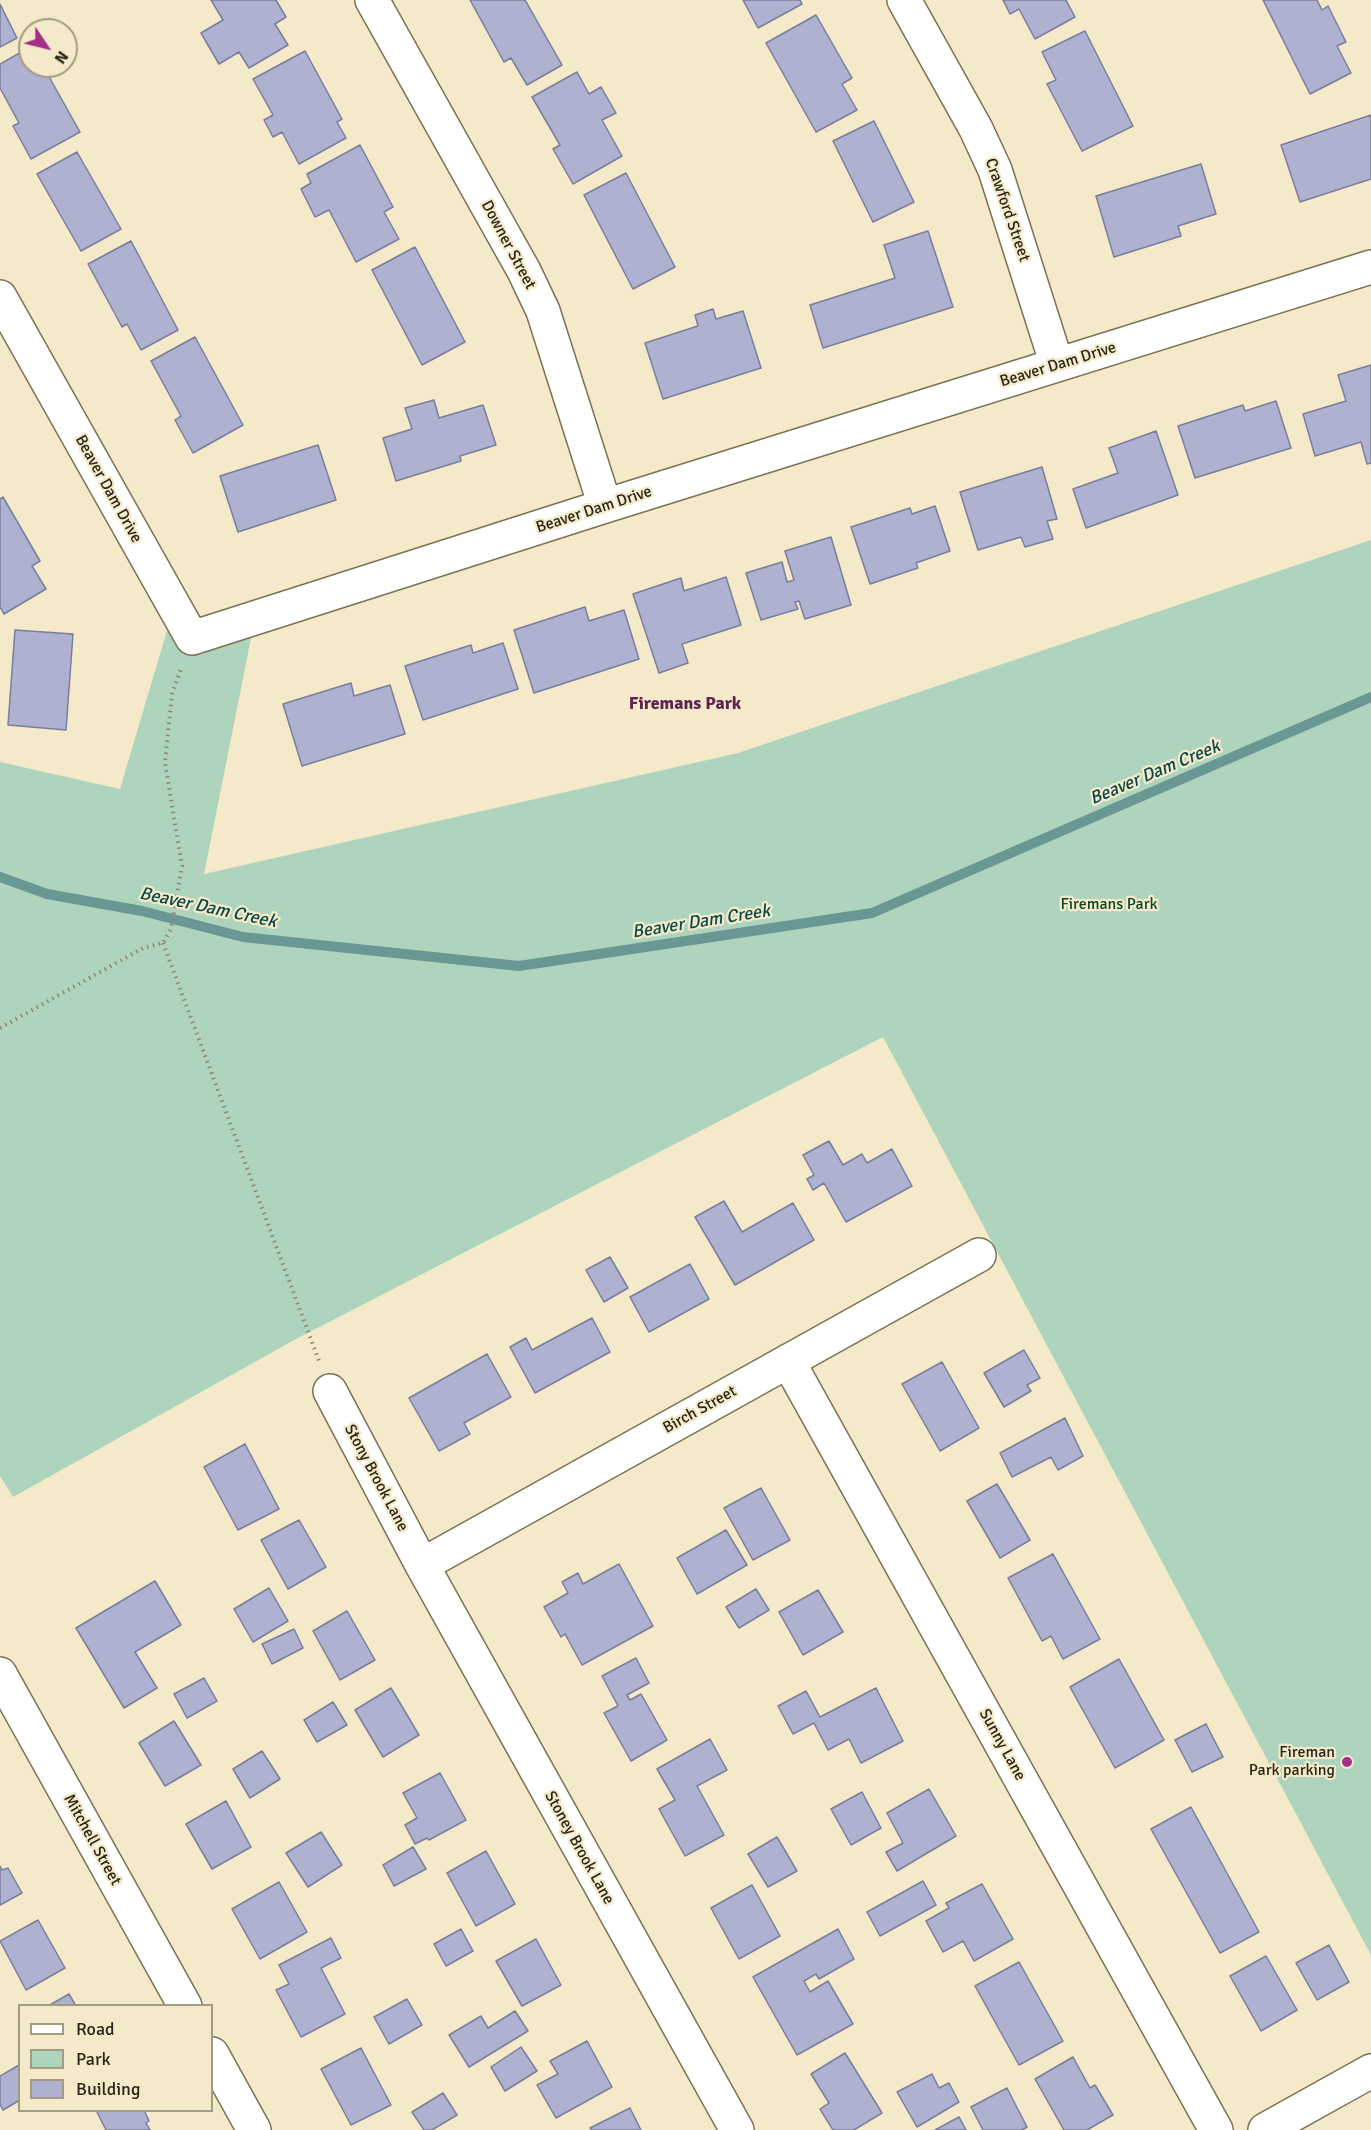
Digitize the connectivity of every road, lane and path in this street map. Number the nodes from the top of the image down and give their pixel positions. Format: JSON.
{"nodes":[{"id":1,"x":372,"y":0,"type":"edge"},
{"id":2,"x":904,"y":0,"type":"edge"},
{"id":3,"x":1371,"y":267,"type":"edge"},
{"id":4,"x":0,"y":297,"type":"edge"},
{"id":5,"x":1057,"y":365,"type":"junction"},
{"id":6,"x":604,"y":506,"type":"junction"},
{"id":7,"x":192,"y":638,"type":"junction"},
{"id":8,"x":163,"y":943,"type":"junction"},
{"id":9,"x":0,"y":1028,"type":"edge"},
{"id":10,"x":979,"y":1255,"type":"dead end"},
{"id":11,"x":788,"y":1361,"type":"junction"},
{"id":12,"x":330,"y":1391,"type":"joint"},
{"id":13,"x":422,"y":1565,"type":"junction"},
{"id":14,"x":0,"y":1674,"type":"edge"},
{"id":15,"x":183,"y":2004,"type":"edge"},
{"id":16,"x":213,"y":2056,"type":"edge"},
{"id":17,"x":1371,"y":2071,"type":"edge"},
{"id":18,"x":1312,"y":2119,"type":"edge"},
{"id":19,"x":254,"y":2130,"type":"edge"},
{"id":20,"x":737,"y":2130,"type":"edge"},
{"id":21,"x":1216,"y":2130,"type":"edge"},
{"id":22,"x":1265,"y":2130,"type":"edge"}],
"edges":[{"from":1,"to":6,"type":"street","name":"Downer Street"},
{"from":2,"to":5,"type":"street","name":"Crawford Street"},
{"from":3,"to":5,"type":"street","name":"Beaver Dam Drive"},
{"from":4,"to":7,"type":"street","name":"Beaver Dam Drive"},
{"from":5,"to":6,"type":"street","name":"Beaver Dam Drive"},
{"from":6,"to":7,"type":"street","name":"Beaver Dam Drive"},
{"from":7,"to":8,"type":"path"},
{"from":8,"to":9,"type":"path"},
{"from":8,"to":12,"type":"path"},
{"from":10,"to":11,"type":"street","name":"Birch Street"},
{"from":11,"to":13,"type":"street","name":"Birch Street"},
{"from":11,"to":21,"type":"street","name":"Sunny Lane"},
{"from":12,"to":13,"type":"street","name":"Stony Brook Lane"},
{"from":13,"to":20,"type":"street","name":"Stoney Brook Lane"},
{"from":14,"to":15,"type":"street","name":"Mitchell Street"},
{"from":16,"to":19,"type":"street"},
{"from":17,"to":18,"type":"street"},
{"from":18,"to":22,"type":"street"}]}
